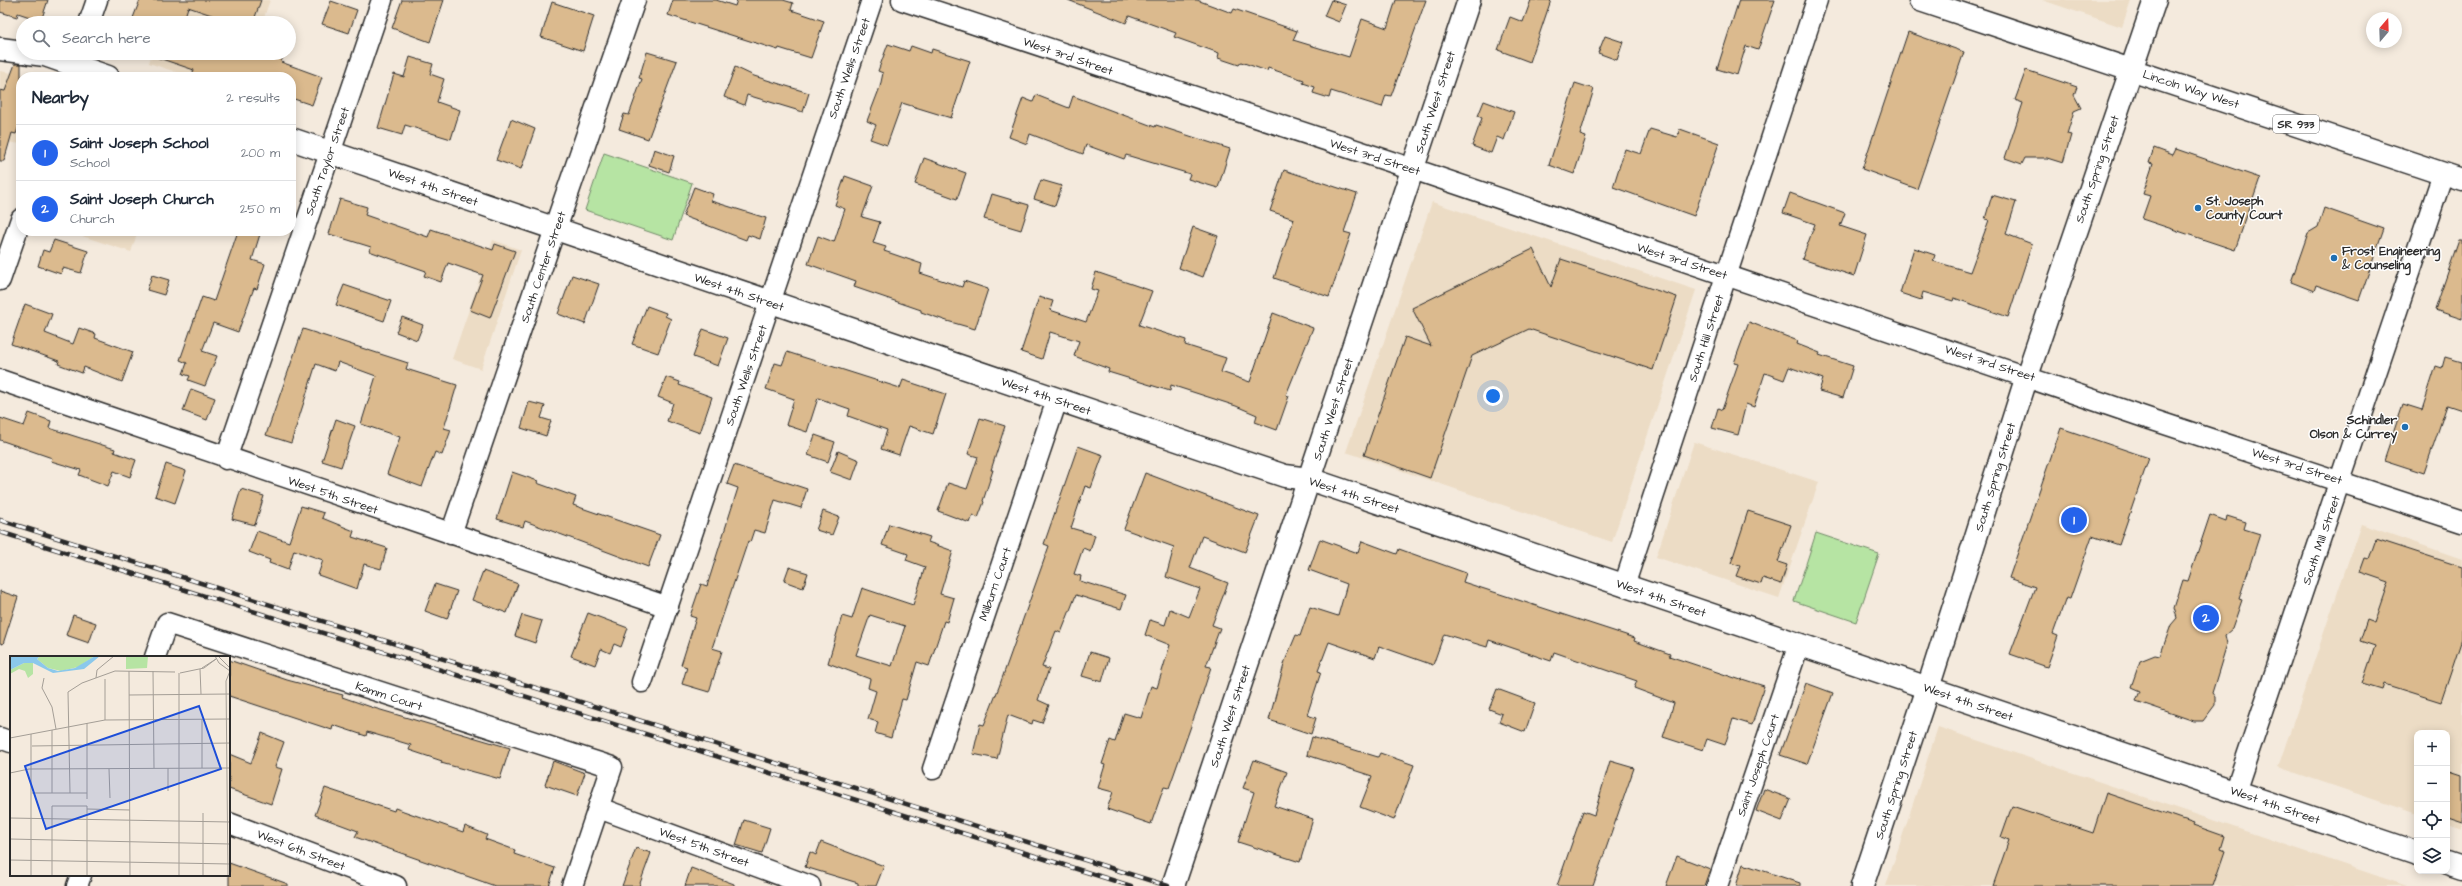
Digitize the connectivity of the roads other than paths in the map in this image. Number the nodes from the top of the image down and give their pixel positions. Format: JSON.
{"nodes":[{"id":1,"x":97,"y":0,"type":"edge"},
{"id":2,"x":382,"y":0,"type":"edge"},
{"id":3,"x":634,"y":0,"type":"edge"},
{"id":4,"x":872,"y":0,"type":"edge"},
{"id":5,"x":902,"y":0,"type":"edge"},
{"id":6,"x":1469,"y":0,"type":"edge"},
{"id":7,"x":1817,"y":0,"type":"edge"},
{"id":8,"x":1920,"y":0,"type":"edge"},
{"id":9,"x":2155,"y":0,"type":"edge"},
{"id":10,"x":91,"y":16,"type":"edge"},
{"id":11,"x":0,"y":49,"type":"edge"},
{"id":12,"x":16,"y":51,"type":"edge"},
{"id":13,"x":60,"y":60,"type":"edge"},
{"id":14,"x":75,"y":65,"type":"edge"},
{"id":15,"x":2131,"y":69,"type":"junction"},
{"id":16,"x":94,"y":72,"type":"edge"},
{"id":17,"x":296,"y":141,"type":"edge"},
{"id":18,"x":329,"y":152,"type":"junction"},
{"id":19,"x":1413,"y":169,"type":"junction"},
{"id":20,"x":2452,"y":177,"type":"edge"},
{"id":21,"x":555,"y":229,"type":"junction"},
{"id":22,"x":16,"y":234,"type":"edge"},
{"id":23,"x":1726,"y":275,"type":"junction"},
{"id":24,"x":0,"y":280,"type":"edge"},
{"id":25,"x":771,"y":303,"type":"junction"},
{"id":26,"x":2027,"y":376,"type":"junction"},
{"id":27,"x":0,"y":380,"type":"edge"},
{"id":28,"x":1057,"y":400,"type":"junction"},
{"id":29,"x":226,"y":459,"type":"junction"},
{"id":30,"x":1309,"y":479,"type":"junction"},
{"id":31,"x":2340,"y":481,"type":"junction"},
{"id":32,"x":2462,"y":522,"type":"edge"},
{"id":33,"x":451,"y":534,"type":"junction"},
{"id":34,"x":1624,"y":586,"type":"junction"},
{"id":35,"x":668,"y":607,"type":"junction"},
{"id":36,"x":1799,"y":644,"type":"junction"},
{"id":37,"x":155,"y":656,"type":"edge"},
{"id":38,"x":642,"y":682,"type":"dead end"},
{"id":39,"x":1928,"y":688,"type":"junction"},
{"id":40,"x":0,"y":738,"type":"edge"},
{"id":41,"x":10,"y":742,"type":"edge"},
{"id":42,"x":933,"y":770,"type":"dead end"},
{"id":43,"x":2235,"y":792,"type":"junction"},
{"id":44,"x":598,"y":808,"type":"junction"},
{"id":45,"x":230,"y":823,"type":"edge"},
{"id":46,"x":2414,"y":852,"type":"edge"},
{"id":47,"x":2450,"y":864,"type":"edge"},
{"id":48,"x":2462,"y":868,"type":"edge"},
{"id":49,"x":81,"y":876,"type":"edge"},
{"id":50,"x":77,"y":886,"type":"edge"},
{"id":51,"x":396,"y":886,"type":"edge"},
{"id":52,"x":572,"y":886,"type":"edge"},
{"id":53,"x":810,"y":886,"type":"edge"},
{"id":54,"x":1173,"y":886,"type":"edge"},
{"id":55,"x":1717,"y":886,"type":"edge"},
{"id":56,"x":1862,"y":886,"type":"edge"}],
"edges":[{"from":1,"to":10,"type":"street"},
{"from":2,"to":18,"type":"street","name":"South Taylor Street"},
{"from":3,"to":21,"type":"street","name":"South Center Street"},
{"from":4,"to":25,"type":"street","name":"South Wells Street"},
{"from":5,"to":19,"type":"street","name":"West 3rd Street"},
{"from":6,"to":19,"type":"street","name":"South West Street"},
{"from":7,"to":23,"type":"street","name":"South Hill Street"},
{"from":8,"to":15,"type":"street","name":"Lincoln Way West","number":"SR 933"},
{"from":9,"to":15,"type":"street","name":"South Spring Street"},
{"from":11,"to":12,"type":"street"},
{"from":13,"to":14,"type":"street"},
{"from":14,"to":16,"type":"street"},
{"from":15,"to":20,"type":"street","name":"Lincoln Way West","number":"SR 933"},
{"from":15,"to":26,"type":"street","name":"South Spring Street"},
{"from":17,"to":18,"type":"street","name":"West 4th Street"},
{"from":18,"to":21,"type":"street","name":"West 4th Street"},
{"from":18,"to":29,"type":"street","name":"South Taylor Street"},
{"from":19,"to":23,"type":"street","name":"West 3rd Street"},
{"from":19,"to":30,"type":"street","name":"South West Street"},
{"from":20,"to":31,"type":"street","name":"South Mill Street"},
{"from":21,"to":25,"type":"street","name":"West 4th Street"},
{"from":21,"to":33,"type":"street","name":"South Center Street"},
{"from":22,"to":24,"type":"street"},
{"from":23,"to":26,"type":"street","name":"West 3rd Street"},
{"from":23,"to":34,"type":"street","name":"South Hill Street"},
{"from":25,"to":28,"type":"street","name":"West 4th Street"},
{"from":25,"to":35,"type":"street","name":"South Wells Street"},
{"from":26,"to":31,"type":"street","name":"West 3rd Street"},
{"from":26,"to":39,"type":"street","name":"South Spring Street"},
{"from":27,"to":29,"type":"street","name":"West 5th Street"},
{"from":28,"to":30,"type":"street","name":"West 4th Street"},
{"from":28,"to":42,"type":"street","name":"Milburn Court"},
{"from":29,"to":33,"type":"street","name":"West 5th Street"},
{"from":30,"to":34,"type":"street","name":"West 4th Street"},
{"from":30,"to":54,"type":"street","name":"South West Street"},
{"from":31,"to":32,"type":"street","name":"West 3rd Street"},
{"from":31,"to":43,"type":"street","name":"South Mill Street"},
{"from":33,"to":35,"type":"street","name":"West 5th Street"},
{"from":34,"to":36,"type":"street","name":"West 4th Street"},
{"from":35,"to":38,"type":"street","name":"South Wells Street"},
{"from":36,"to":39,"type":"street","name":"West 4th Street"},
{"from":36,"to":55,"type":"street","name":"Saint Joseph Court"},
{"from":37,"to":44,"type":"street","name":"Kamm Court"},
{"from":39,"to":43,"type":"street","name":"West 4th Street"},
{"from":39,"to":56,"type":"street","name":"South Spring Street"},
{"from":40,"to":41,"type":"street"},
{"from":43,"to":46,"type":"street","name":"West 4th Street"},
{"from":44,"to":52,"type":"street"},
{"from":44,"to":53,"type":"street","name":"West 5th Street"},
{"from":45,"to":51,"type":"street","name":"West 6th Street"},
{"from":47,"to":48,"type":"street"},
{"from":49,"to":50,"type":"street"}]}
